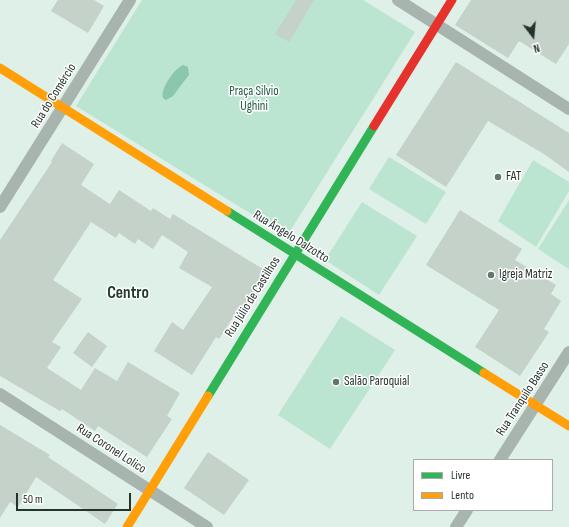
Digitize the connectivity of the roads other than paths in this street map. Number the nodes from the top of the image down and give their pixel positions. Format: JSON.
{"nodes":[{"id":1,"x":130,"y":0,"type":"edge"},
{"id":2,"x":398,"y":0,"type":"edge"},
{"id":3,"x":452,"y":0,"type":"edge"},
{"id":4,"x":437,"y":25,"type":"junction"},
{"id":5,"x":0,"y":68,"type":"edge"},
{"id":6,"x":63,"y":108,"type":"junction"},
{"id":7,"x":569,"y":109,"type":"edge"},
{"id":8,"x":0,"y":207,"type":"edge"},
{"id":9,"x":295,"y":255,"type":"junction"},
{"id":10,"x":569,"y":352,"type":"edge"},
{"id":11,"x":0,"y":394,"type":"edge"},
{"id":12,"x":536,"y":405,"type":"junction"},
{"id":13,"x":569,"y":426,"type":"edge"},
{"id":14,"x":501,"y":459,"type":"edge"},
{"id":15,"x":150,"y":490,"type":"junction"},
{"id":16,"x":467,"y":511,"type":"edge"},
{"id":17,"x":127,"y":527,"type":"edge"},
{"id":18,"x":206,"y":527,"type":"edge"},
{"id":19,"x":456,"y":527,"type":"edge"}],
"edges":[{"from":1,"to":6,"type":"street","name":"Rua do Comércio"},
{"from":2,"to":4,"type":"street"},
{"from":3,"to":4,"type":"street","name":"Rua Júlio de Castilhos"},
{"from":4,"to":7,"type":"street"},
{"from":4,"to":9,"type":"street","name":"Rua Júlio de Castilhos"},
{"from":5,"to":6,"type":"street","name":"Rua Ângelo Dalzotto"},
{"from":6,"to":8,"type":"street","name":"Rua do Comércio"},
{"from":6,"to":9,"type":"street","name":"Rua Ângelo Dalzotto"},
{"from":9,"to":12,"type":"street","name":"Rua Ângelo Dalzotto"},
{"from":9,"to":15,"type":"street","name":"Rua Júlio de Castilhos"},
{"from":10,"to":12,"type":"street","name":"Rua Tranquilo Basso"},
{"from":11,"to":15,"type":"street","name":"Rua Coronel Lolico"},
{"from":12,"to":13,"type":"street","name":"Rua Ângelo Dalzotto"},
{"from":12,"to":14,"type":"street","name":"Rua Tranquilo Basso"},
{"from":15,"to":17,"type":"street","name":"Rua Júlio de Castilhos"},
{"from":15,"to":18,"type":"street","name":"Rua Coronel Lolico"},
{"from":16,"to":19,"type":"street"}]}
